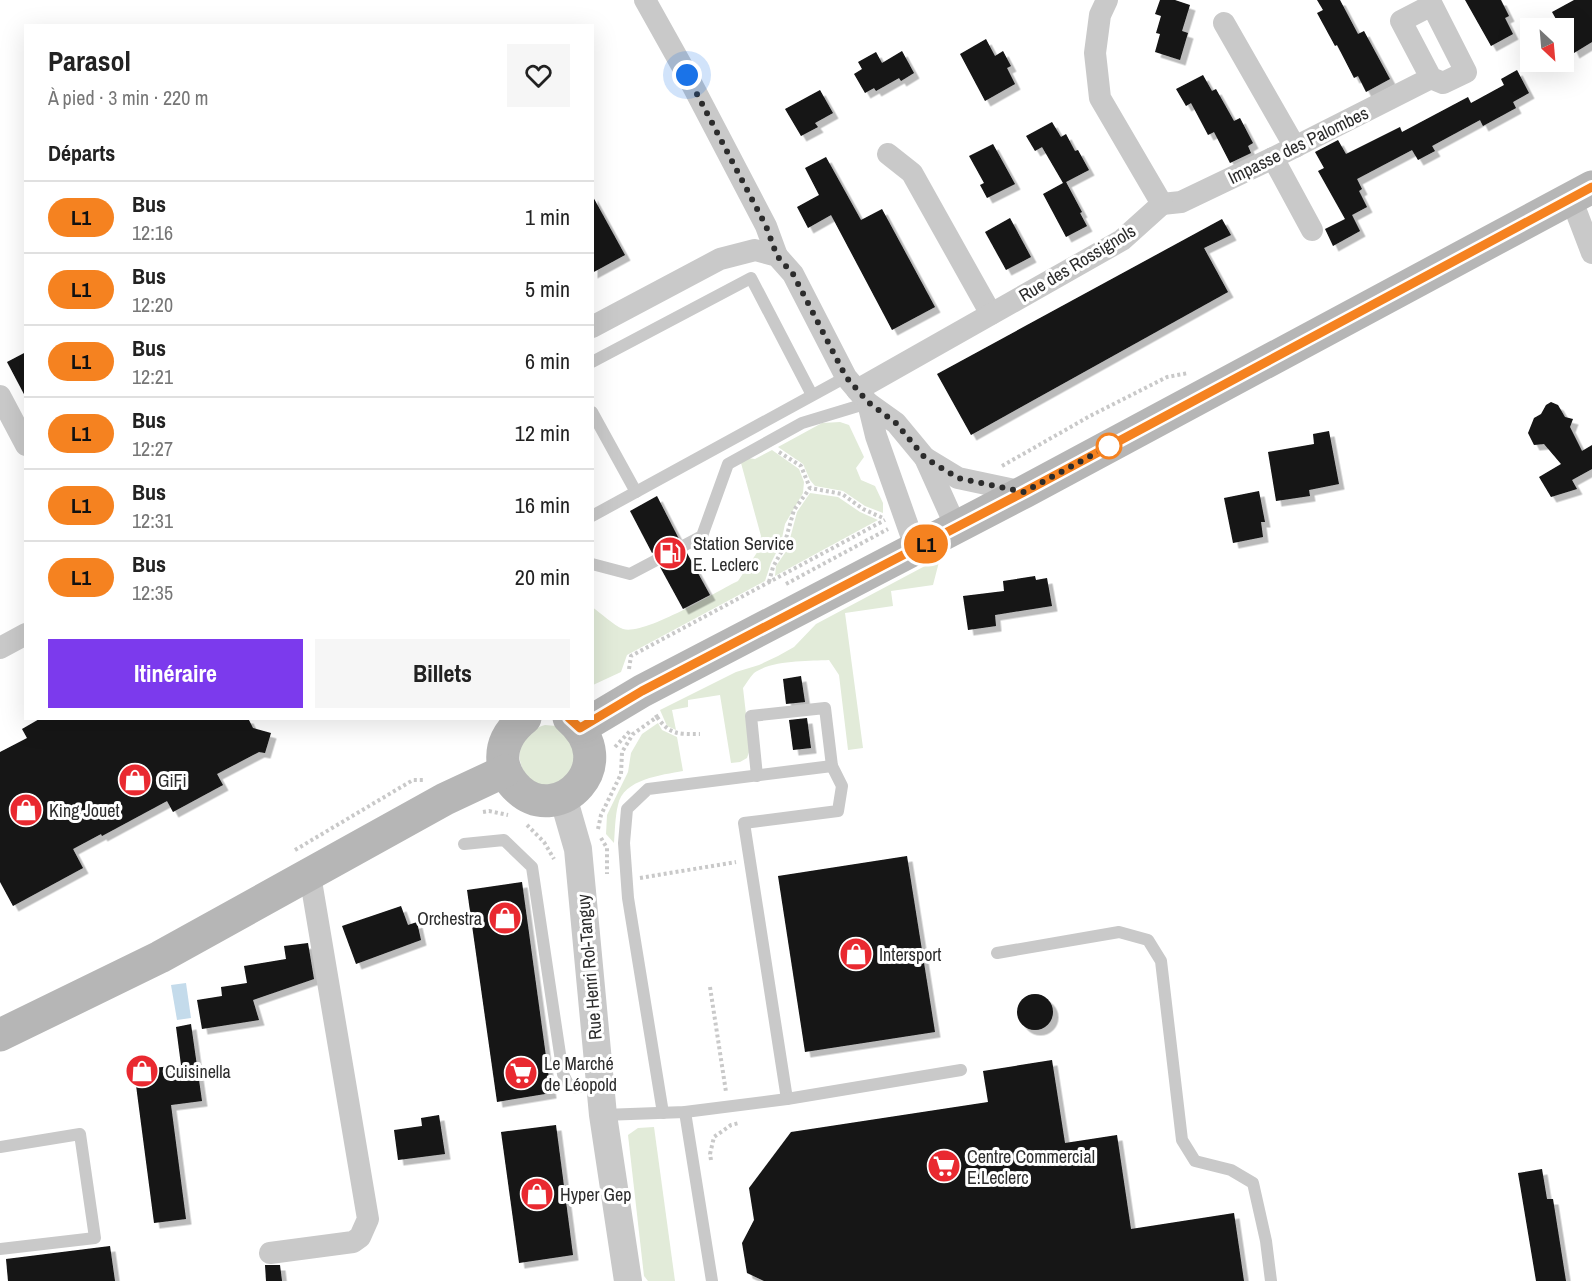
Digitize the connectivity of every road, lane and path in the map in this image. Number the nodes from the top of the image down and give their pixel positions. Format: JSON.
{"nodes":[{"id":1,"x":645,"y":0,"type":"edge"},
{"id":2,"x":1107,"y":0,"type":"edge"},
{"id":3,"x":1224,"y":23,"type":"dead end"},
{"id":4,"x":1431,"y":78,"type":"dead end"},
{"id":5,"x":1295,"y":147,"type":"junction"},
{"id":6,"x":888,"y":154,"type":"dead end"},
{"id":7,"x":1273,"y":158,"type":"junction"},
{"id":8,"x":1582,"y":192,"type":"edge"},
{"id":9,"x":1162,"y":204,"type":"junction"},
{"id":10,"x":1312,"y":230,"type":"dead end"},
{"id":11,"x":1592,"y":253,"type":"edge"},
{"id":12,"x":777,"y":256,"type":"junction"},
{"id":13,"x":991,"y":314,"type":"junction"},
{"id":14,"x":594,"y":326,"type":"edge"},
{"id":15,"x":594,"y":361,"type":"edge"},
{"id":16,"x":857,"y":390,"type":"junction"},
{"id":17,"x":812,"y":395,"type":"junction"},
{"id":18,"x":0,"y":396,"type":"edge"},
{"id":19,"x":594,"y":416,"type":"edge"},
{"id":20,"x":743,"y":433,"type":"junction"},
{"id":21,"x":24,"y":441,"type":"edge"},
{"id":22,"x":770,"y":441,"type":"junction"},
{"id":23,"x":753,"y":450,"type":"junction"},
{"id":24,"x":925,"y":458,"type":"junction"},
{"id":25,"x":810,"y":488,"type":"junction"},
{"id":26,"x":636,"y":492,"type":"junction"},
{"id":27,"x":1024,"y":492,"type":"junction"},
{"id":28,"x":594,"y":515,"type":"edge"},
{"id":29,"x":956,"y":527,"type":"junction"},
{"id":30,"x":916,"y":549,"type":"junction"},
{"id":31,"x":594,"y":565,"type":"edge"},
{"id":32,"x":769,"y":582,"type":"junction"},
{"id":33,"x":24,"y":635,"type":"edge"},
{"id":34,"x":0,"y":648,"type":"edge"},
{"id":35,"x":650,"y":709,"type":"junction"},
{"id":36,"x":594,"y":719,"type":"edge"},
{"id":37,"x":524,"y":720,"type":"edge"},
{"id":38,"x":590,"y":720,"type":"edge"},
{"id":39,"x":574,"y":723,"type":"edge"},
{"id":40,"x":631,"y":729,"type":"dead end"},
{"id":41,"x":700,"y":734,"type":"dead end"},
{"id":42,"x":613,"y":757,"type":"dead end"},
{"id":43,"x":832,"y":766,"type":"junction"},
{"id":44,"x":506,"y":771,"type":"junction"},
{"id":45,"x":758,"y":776,"type":"junction"},
{"id":46,"x":563,"y":797,"type":"junction"},
{"id":47,"x":445,"y":799,"type":"junction"},
{"id":48,"x":478,"y":813,"type":"dead end"},
{"id":49,"x":510,"y":816,"type":"dead end"},
{"id":50,"x":521,"y":819,"type":"dead end"},
{"id":51,"x":464,"y":844,"type":"dead end"},
{"id":52,"x":578,"y":849,"type":"junction"},
{"id":53,"x":750,"y":860,"type":"junction"},
{"id":54,"x":301,"y":863,"type":"junction"},
{"id":55,"x":626,"y":880,"type":"junction"},
{"id":56,"x":998,"y":953,"type":"dead end"},
{"id":57,"x":710,"y":987,"type":"dead end"},
{"id":58,"x":0,"y":1035,"type":"edge"},
{"id":59,"x":961,"y":1070,"type":"dead end"},
{"id":60,"x":601,"y":1085,"type":"junction"},
{"id":61,"x":787,"y":1099,"type":"junction"},
{"id":62,"x":728,"y":1107,"type":"junction"},
{"id":63,"x":685,"y":1112,"type":"junction"},
{"id":64,"x":663,"y":1113,"type":"junction"},
{"id":65,"x":603,"y":1116,"type":"junction"},
{"id":66,"x":748,"y":1121,"type":"dead end"},
{"id":67,"x":731,"y":1125,"type":"junction"},
{"id":68,"x":0,"y":1147,"type":"edge"},
{"id":69,"x":712,"y":1165,"type":"dead end"},
{"id":70,"x":0,"y":1249,"type":"edge"},
{"id":71,"x":270,"y":1253,"type":"dead end"},
{"id":72,"x":628,"y":1281,"type":"edge"},
{"id":73,"x":712,"y":1281,"type":"edge"},
{"id":74,"x":1271,"y":1281,"type":"edge"}],
"edges":[{"from":1,"to":12,"type":"street"},
{"from":2,"to":9,"type":"street"},
{"from":3,"to":5,"type":"street"},
{"from":4,"to":5,"type":"street","name":"Impasse des Palombes"},
{"from":5,"to":7,"type":"street","name":"Impasse des Palombes"},
{"from":6,"to":13,"type":"street"},
{"from":7,"to":9,"type":"street","name":"Impasse des Palombes"},
{"from":7,"to":10,"type":"street"},
{"from":8,"to":11,"type":"street"},
{"from":8,"to":27,"type":"main road"},
{"from":9,"to":13,"type":"street","name":"Rue des Rossignols"},
{"from":12,"to":14,"type":"street"},
{"from":12,"to":16,"type":"street"},
{"from":13,"to":16,"type":"street","name":"Rue des Rossignols"},
{"from":15,"to":17,"type":"lane"},
{"from":16,"to":17,"type":"lane"},
{"from":16,"to":22,"type":"lane"},
{"from":16,"to":24,"type":"street"},
{"from":16,"to":30,"type":"street"},
{"from":17,"to":20,"type":"lane"},
{"from":18,"to":21,"type":"street"},
{"from":19,"to":26,"type":"lane"},
{"from":20,"to":23,"type":"lane"},
{"from":20,"to":26,"type":"lane"},
{"from":22,"to":23,"type":"lane"},
{"from":22,"to":25,"type":"path"},
{"from":23,"to":31,"type":"lane"},
{"from":24,"to":27,"type":"street"},
{"from":24,"to":29,"type":"street"},
{"from":25,"to":32,"type":"path"},
{"from":25,"to":32,"type":"path"},
{"from":26,"to":28,"type":"lane"},
{"from":27,"to":29,"type":"main road"},
{"from":29,"to":30,"type":"main road"},
{"from":30,"to":35,"type":"main road"},
{"from":32,"to":35,"type":"path"},
{"from":33,"to":34,"type":"street"},
{"from":35,"to":36,"type":"main road"},
{"from":35,"to":41,"type":"path"},
{"from":35,"to":55,"type":"path"},
{"from":37,"to":44,"type":"main road"},
{"from":38,"to":39,"type":"main road"},
{"from":39,"to":46,"type":"main road"},
{"from":40,"to":42,"type":"path"},
{"from":43,"to":45,"type":"lane"},
{"from":43,"to":45,"type":"lane"},
{"from":43,"to":53,"type":"lane"},
{"from":44,"to":46,"type":"main road"},
{"from":44,"to":47,"type":"main road"},
{"from":45,"to":55,"type":"lane"},
{"from":46,"to":52,"type":"street","name":"Rue Henri Rol-Tanguy"},
{"from":47,"to":54,"type":"main road"},
{"from":47,"to":54,"type":"path"},
{"from":48,"to":49,"type":"path"},
{"from":50,"to":52,"type":"path"},
{"from":51,"to":60,"type":"lane"},
{"from":52,"to":60,"type":"street","name":"Rue Henri Rol-Tanguy"},
{"from":53,"to":55,"type":"path"},
{"from":53,"to":61,"type":"lane"},
{"from":54,"to":58,"type":"main road"},
{"from":54,"to":71,"type":"street"},
{"from":55,"to":64,"type":"lane"},
{"from":56,"to":74,"type":"lane"},
{"from":57,"to":62,"type":"path"},
{"from":59,"to":61,"type":"lane"},
{"from":60,"to":65,"type":"street","name":"Rue Henri Rol-Tanguy"},
{"from":61,"to":62,"type":"lane"},
{"from":62,"to":63,"type":"lane"},
{"from":62,"to":67,"type":"path"},
{"from":63,"to":64,"type":"lane"},
{"from":63,"to":73,"type":"lane"},
{"from":64,"to":65,"type":"lane"},
{"from":65,"to":72,"type":"street","name":"Rue Henri Rol-Tanguy"},
{"from":66,"to":67,"type":"path"},
{"from":67,"to":69,"type":"path"},
{"from":68,"to":70,"type":"lane"}]}
